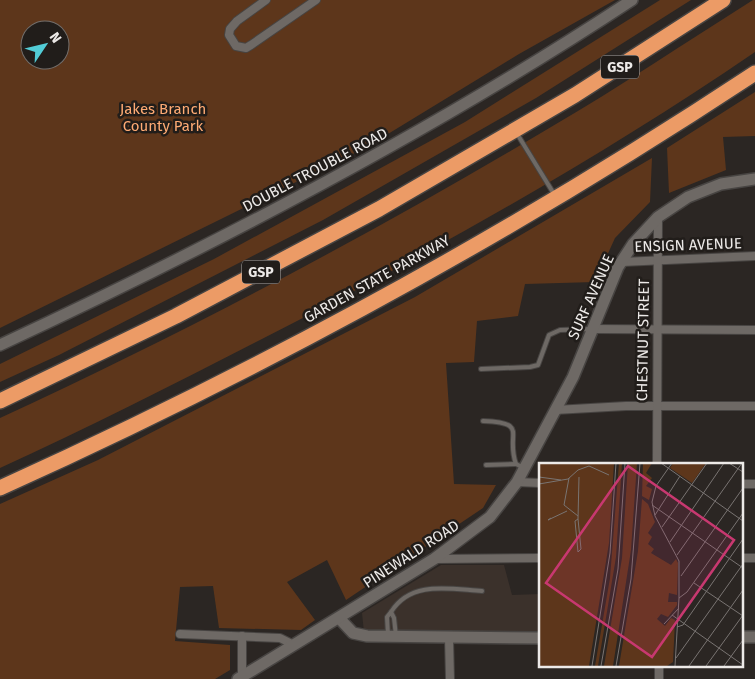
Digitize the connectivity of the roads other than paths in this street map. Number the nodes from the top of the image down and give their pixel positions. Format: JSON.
{"nodes":[{"id":1,"x":266,"y":0,"type":"edge"},
{"id":2,"x":316,"y":0,"type":"edge"},
{"id":3,"x":632,"y":0,"type":"edge"},
{"id":4,"x":723,"y":0,"type":"edge"},
{"id":5,"x":755,"y":73,"type":"edge"},
{"id":6,"x":514,"y":131,"type":"junction"},
{"id":7,"x":755,"y":178,"type":"edge"},
{"id":8,"x":556,"y":198,"type":"junction"},
{"id":9,"x":658,"y":217,"type":"junction"},
{"id":10,"x":755,"y":256,"type":"edge"},
{"id":11,"x":658,"y":260,"type":"junction"},
{"id":12,"x":622,"y":262,"type":"junction"},
{"id":13,"x":593,"y":329,"type":"junction"},
{"id":14,"x":755,"y":330,"type":"edge"},
{"id":15,"x":657,"y":331,"type":"junction"},
{"id":16,"x":0,"y":345,"type":"edge"},
{"id":17,"x":481,"y":369,"type":"dead end"},
{"id":18,"x":0,"y":401,"type":"edge"},
{"id":19,"x":755,"y":406,"type":"edge"},
{"id":20,"x":656,"y":407,"type":"junction"},
{"id":21,"x":555,"y":410,"type":"junction"},
{"id":22,"x":483,"y":422,"type":"dead end"},
{"id":23,"x":657,"y":463,"type":"edge"},
{"id":24,"x":486,"y":465,"type":"dead end"},
{"id":25,"x":520,"y":466,"type":"junction"},
{"id":26,"x":517,"y":482,"type":"junction"},
{"id":27,"x":539,"y":483,"type":"edge"},
{"id":28,"x":742,"y":484,"type":"edge"},
{"id":29,"x":755,"y":484,"type":"edge"},
{"id":30,"x":0,"y":488,"type":"edge"},
{"id":31,"x":539,"y":558,"type":"edge"},
{"id":32,"x":742,"y":558,"type":"edge"},
{"id":33,"x":755,"y":558,"type":"edge"},
{"id":34,"x":434,"y":559,"type":"junction"},
{"id":35,"x":482,"y":591,"type":"dead end"},
{"id":36,"x":391,"y":612,"type":"junction"},
{"id":37,"x":339,"y":618,"type":"junction"},
{"id":38,"x":180,"y":634,"type":"dead end"},
{"id":39,"x":242,"y":636,"type":"junction"},
{"id":40,"x":392,"y":637,"type":"junction"},
{"id":41,"x":755,"y":637,"type":"edge"},
{"id":42,"x":449,"y":638,"type":"junction"},
{"id":43,"x":539,"y":638,"type":"edge"},
{"id":44,"x":742,"y":638,"type":"edge"},
{"id":45,"x":294,"y":645,"type":"junction"},
{"id":46,"x":659,"y":666,"type":"edge"},
{"id":47,"x":241,"y":678,"type":"edge"},
{"id":48,"x":450,"y":679,"type":"edge"},
{"id":49,"x":660,"y":679,"type":"edge"}],
"edges":[{"from":1,"to":2,"type":"street"},
{"from":3,"to":16,"type":"main road","name":"DOUBLE TROUBLE ROAD"},
{"from":4,"to":6,"type":"highway","number":"GSP"},
{"from":5,"to":8,"type":"highway","name":"GARDEN STATE PARKWAY"},
{"from":6,"to":8,"type":"lane"},
{"from":6,"to":18,"type":"highway","number":"GSP"},
{"from":7,"to":9,"type":"main road","name":"SURF AVENUE"},
{"from":8,"to":30,"type":"highway","name":"GARDEN STATE PARKWAY"},
{"from":9,"to":11,"type":"street","name":"CHESTNUT STREET"},
{"from":9,"to":12,"type":"main road","name":"SURF AVENUE"},
{"from":10,"to":11,"type":"street","name":"ENSIGN AVENUE"},
{"from":11,"to":12,"type":"street","name":"ENSIGN AVENUE"},
{"from":11,"to":15,"type":"street","name":"CHESTNUT STREET"},
{"from":12,"to":13,"type":"main road","name":"SURF AVENUE"},
{"from":13,"to":15,"type":"street"},
{"from":13,"to":17,"type":"lane"},
{"from":13,"to":21,"type":"main road","name":"SURF AVENUE"},
{"from":14,"to":15,"type":"street"},
{"from":15,"to":20,"type":"street","name":"CHESTNUT STREET"},
{"from":19,"to":20,"type":"street"},
{"from":20,"to":21,"type":"street"},
{"from":20,"to":23,"type":"street","name":"CHESTNUT STREET"},
{"from":21,"to":25,"type":"main road","name":"PINEWALD ROAD"},
{"from":22,"to":25,"type":"lane"},
{"from":24,"to":25,"type":"lane"},
{"from":25,"to":26,"type":"main road","name":"PINEWALD ROAD"},
{"from":26,"to":27,"type":"street"},
{"from":26,"to":34,"type":"main road","name":"PINEWALD ROAD"},
{"from":28,"to":29,"type":"street"},
{"from":31,"to":34,"type":"street"},
{"from":32,"to":33,"type":"street"},
{"from":34,"to":37,"type":"main road","name":"PINEWALD ROAD"},
{"from":35,"to":36,"type":"lane"},
{"from":36,"to":40,"type":"lane"},
{"from":36,"to":40,"type":"lane"},
{"from":37,"to":40,"type":"main road"},
{"from":37,"to":45,"type":"main road","name":"PINEWALD ROAD"},
{"from":38,"to":39,"type":"street"},
{"from":39,"to":45,"type":"street"},
{"from":39,"to":47,"type":"street"},
{"from":40,"to":42,"type":"main road"},
{"from":41,"to":44,"type":"main road"},
{"from":42,"to":43,"type":"main road"},
{"from":42,"to":48,"type":"street"},
{"from":45,"to":47,"type":"main road","name":"PINEWALD ROAD"},
{"from":46,"to":49,"type":"street"}]}
